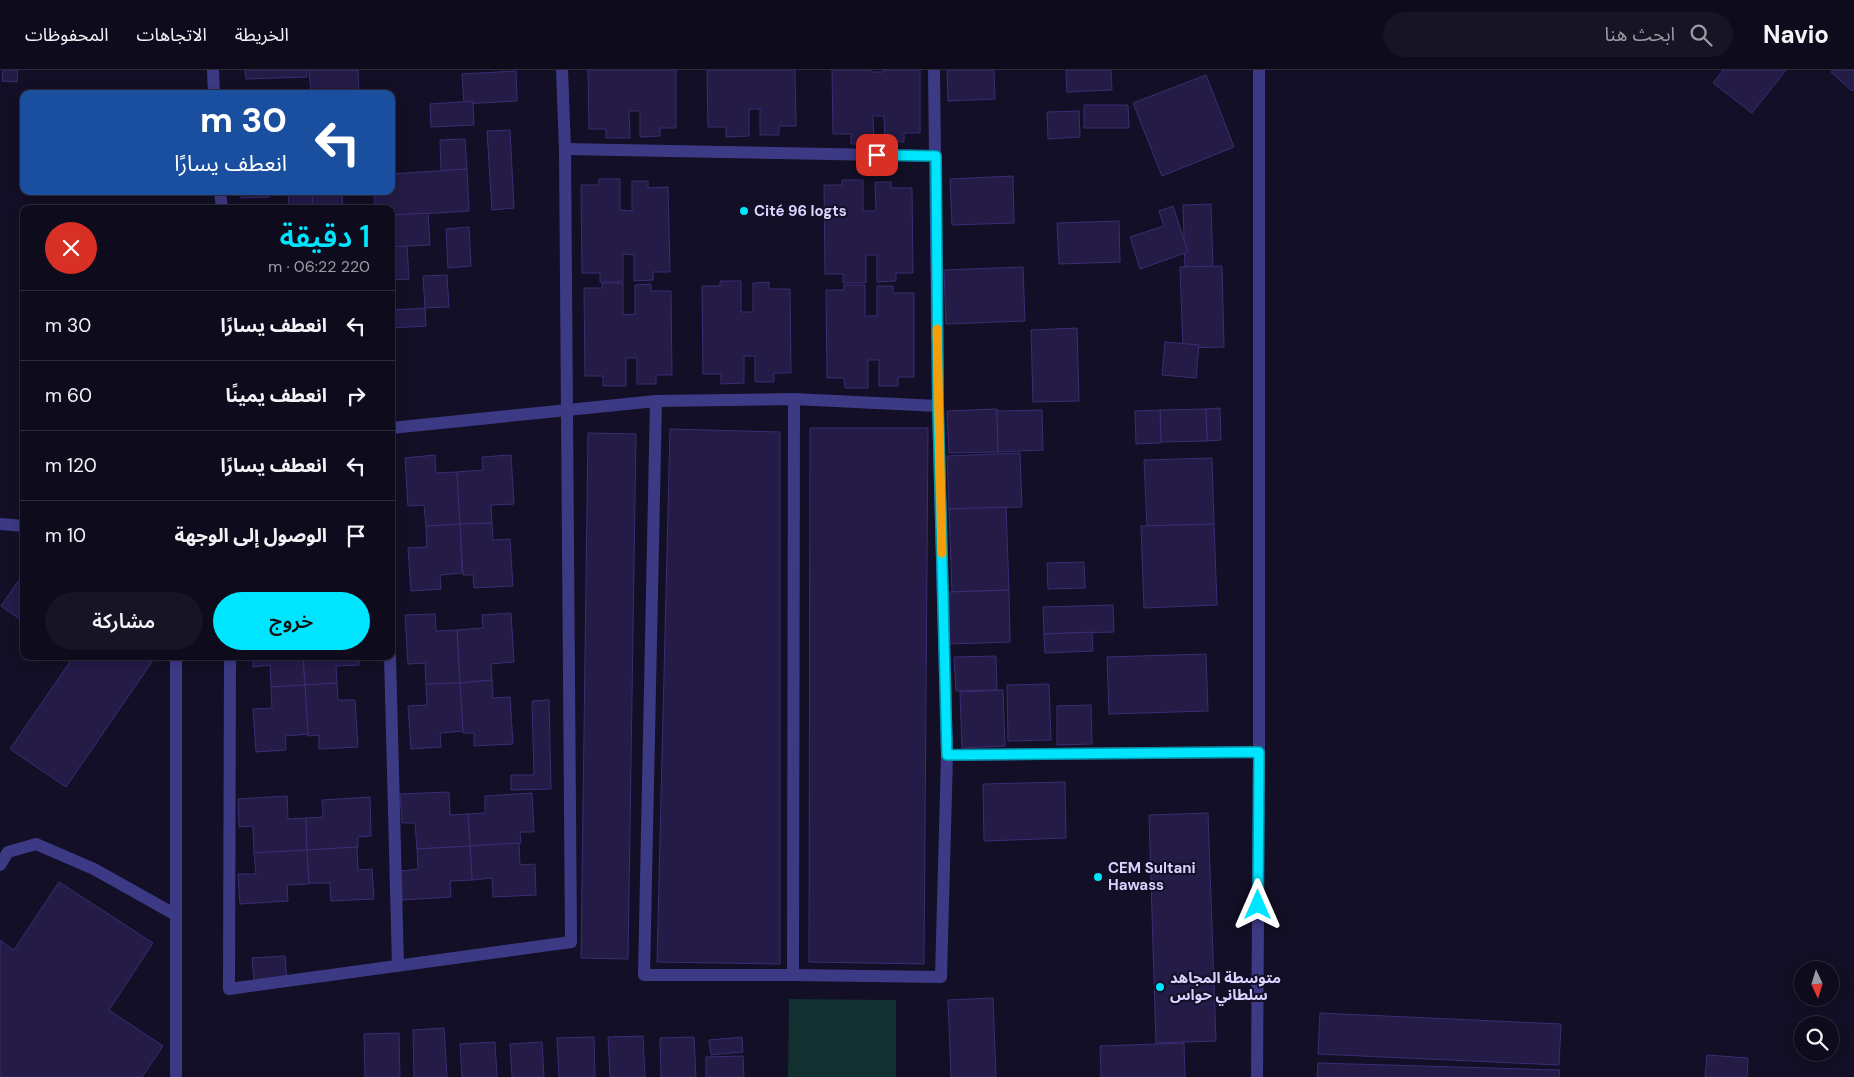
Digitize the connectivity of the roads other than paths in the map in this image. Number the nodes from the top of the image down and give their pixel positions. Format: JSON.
{"nodes":[{"id":1,"x":213,"y":70,"type":"edge"},
{"id":2,"x":562,"y":70,"type":"edge"},
{"id":3,"x":934,"y":70,"type":"edge"},
{"id":4,"x":1259,"y":70,"type":"edge"},
{"id":5,"x":214,"y":90,"type":"edge"},
{"id":6,"x":565,"y":149,"type":"junction"},
{"id":7,"x":936,"y":156,"type":"junction"},
{"id":8,"x":794,"y":399,"type":"junction"},
{"id":9,"x":656,"y":401,"type":"junction"},
{"id":10,"x":938,"y":406,"type":"junction"},
{"id":11,"x":566,"y":410,"type":"junction"},
{"id":12,"x":395,"y":428,"type":"edge"},
{"id":13,"x":0,"y":524,"type":"edge"},
{"id":14,"x":20,"y":526,"type":"edge"},
{"id":15,"x":176,"y":660,"type":"edge"},
{"id":16,"x":230,"y":660,"type":"edge"},
{"id":17,"x":390,"y":660,"type":"edge"},
{"id":18,"x":1259,"y":752,"type":"junction"},
{"id":19,"x":947,"y":755,"type":"junction"},
{"id":20,"x":0,"y":865,"type":"edge"},
{"id":21,"x":176,"y":915,"type":"junction"},
{"id":22,"x":398,"y":966,"type":"junction"},
{"id":23,"x":793,"y":975,"type":"junction"},
{"id":24,"x":176,"y":1077,"type":"edge"},
{"id":25,"x":1256,"y":1077,"type":"edge"}],
"edges":[{"from":1,"to":5,"type":"street"},
{"from":2,"to":6,"type":"street"},
{"from":3,"to":7,"type":"street"},
{"from":4,"to":18,"type":"street"},
{"from":6,"to":7,"type":"street"},
{"from":6,"to":11,"type":"street"},
{"from":7,"to":10,"type":"street"},
{"from":8,"to":9,"type":"street"},
{"from":8,"to":10,"type":"street"},
{"from":8,"to":23,"type":"street"},
{"from":9,"to":11,"type":"street"},
{"from":9,"to":23,"type":"street"},
{"from":10,"to":19,"type":"street"},
{"from":11,"to":12,"type":"street"},
{"from":11,"to":22,"type":"street"},
{"from":13,"to":14,"type":"street"},
{"from":15,"to":21,"type":"street"},
{"from":16,"to":22,"type":"street"},
{"from":17,"to":22,"type":"street"},
{"from":18,"to":19,"type":"street"},
{"from":18,"to":25,"type":"street"},
{"from":19,"to":23,"type":"street"},
{"from":20,"to":21,"type":"street"},
{"from":21,"to":24,"type":"street"}]}
